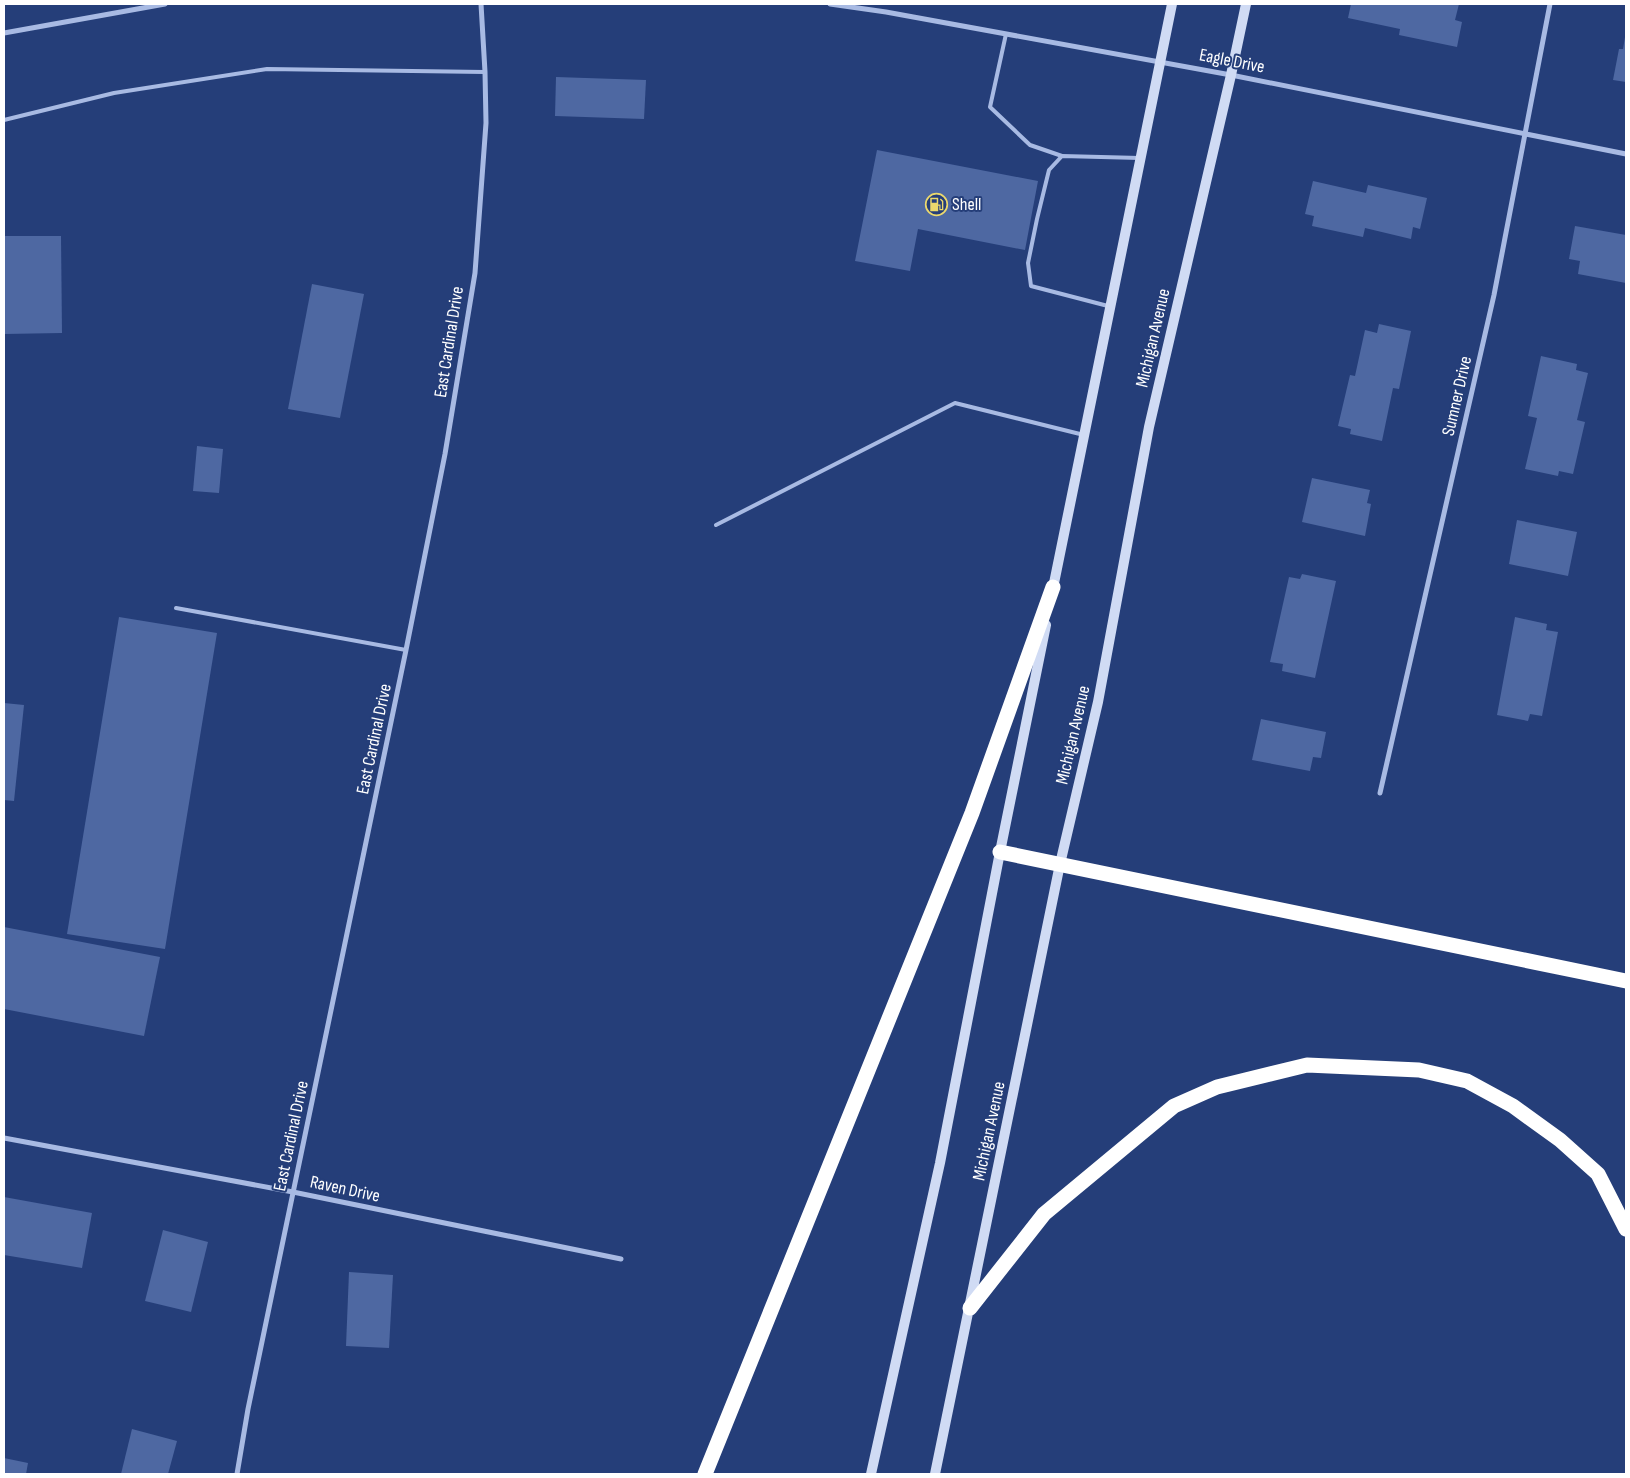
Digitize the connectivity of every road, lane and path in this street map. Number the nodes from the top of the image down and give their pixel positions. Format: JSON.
{"nodes":[{"id":1,"x":165,"y":4,"type":"edge"},
{"id":2,"x":481,"y":4,"type":"edge"},
{"id":3,"x":830,"y":4,"type":"edge"},
{"id":4,"x":1172,"y":4,"type":"edge"},
{"id":5,"x":1246,"y":4,"type":"edge"},
{"id":6,"x":1550,"y":4,"type":"edge"},
{"id":7,"x":4,"y":33,"type":"edge"},
{"id":8,"x":1006,"y":34,"type":"junction"},
{"id":9,"x":1161,"y":62,"type":"junction"},
{"id":10,"x":485,"y":72,"type":"junction"},
{"id":11,"x":1231,"y":75,"type":"junction"},
{"id":12,"x":4,"y":120,"type":"edge"},
{"id":13,"x":1525,"y":134,"type":"junction"},
{"id":14,"x":1626,"y":154,"type":"edge"},
{"id":15,"x":1062,"y":156,"type":"junction"},
{"id":16,"x":1141,"y":158,"type":"junction"},
{"id":17,"x":1110,"y":306,"type":"junction"},
{"id":18,"x":1084,"y":435,"type":"junction"},
{"id":19,"x":716,"y":525,"type":"dead end"},
{"id":20,"x":1053,"y":587,"type":"junction"},
{"id":21,"x":176,"y":608,"type":"dead end"},
{"id":22,"x":406,"y":650,"type":"junction"},
{"id":23,"x":1380,"y":793,"type":"dead end"},
{"id":24,"x":1000,"y":852,"type":"junction"},
{"id":25,"x":1060,"y":864,"type":"junction"},
{"id":26,"x":1626,"y":981,"type":"edge"},
{"id":27,"x":4,"y":1138,"type":"edge"},
{"id":28,"x":294,"y":1192,"type":"junction"},
{"id":29,"x":1626,"y":1229,"type":"edge"},
{"id":30,"x":621,"y":1259,"type":"dead end"},
{"id":31,"x":970,"y":1308,"type":"junction"},
{"id":32,"x":237,"y":1474,"type":"edge"},
{"id":33,"x":705,"y":1474,"type":"edge"},
{"id":34,"x":872,"y":1474,"type":"edge"},
{"id":35,"x":935,"y":1474,"type":"edge"}],
"edges":[{"from":1,"to":7,"type":"street"},
{"from":2,"to":10,"type":"street","name":"East Cardinal Drive"},
{"from":3,"to":8,"type":"street","name":"Eagle Drive"},
{"from":4,"to":9,"type":"main road"},
{"from":5,"to":11,"type":"main road","name":"Michigan Avenue"},
{"from":6,"to":13,"type":"street","name":"Sumner Drive"},
{"from":8,"to":9,"type":"street","name":"Eagle Drive"},
{"from":8,"to":15,"type":"lane"},
{"from":9,"to":11,"type":"street","name":"Eagle Drive"},
{"from":9,"to":16,"type":"main road"},
{"from":10,"to":12,"type":"lane"},
{"from":10,"to":22,"type":"street","name":"East Cardinal Drive"},
{"from":11,"to":13,"type":"street","name":"Eagle Drive"},
{"from":11,"to":25,"type":"main road","name":"Michigan Avenue"},
{"from":13,"to":14,"type":"street","name":"Eagle Drive"},
{"from":13,"to":23,"type":"street","name":"Sumner Drive"},
{"from":15,"to":16,"type":"lane"},
{"from":15,"to":17,"type":"lane"},
{"from":16,"to":17,"type":"main road"},
{"from":17,"to":18,"type":"main road"},
{"from":18,"to":19,"type":"lane"},
{"from":18,"to":20,"type":"main road"},
{"from":20,"to":24,"type":"main road"},
{"from":20,"to":33,"type":"highway"},
{"from":21,"to":22,"type":"lane"},
{"from":22,"to":28,"type":"street","name":"East Cardinal Drive"},
{"from":24,"to":25,"type":"highway"},
{"from":24,"to":34,"type":"main road"},
{"from":25,"to":26,"type":"highway"},
{"from":25,"to":31,"type":"main road","name":"Michigan Avenue"},
{"from":27,"to":28,"type":"street","name":"Raven Drive"},
{"from":28,"to":30,"type":"street","name":"Raven Drive"},
{"from":28,"to":32,"type":"street","name":"East Cardinal Drive"},
{"from":29,"to":31,"type":"highway"},
{"from":31,"to":35,"type":"main road","name":"Michigan Avenue"}]}
